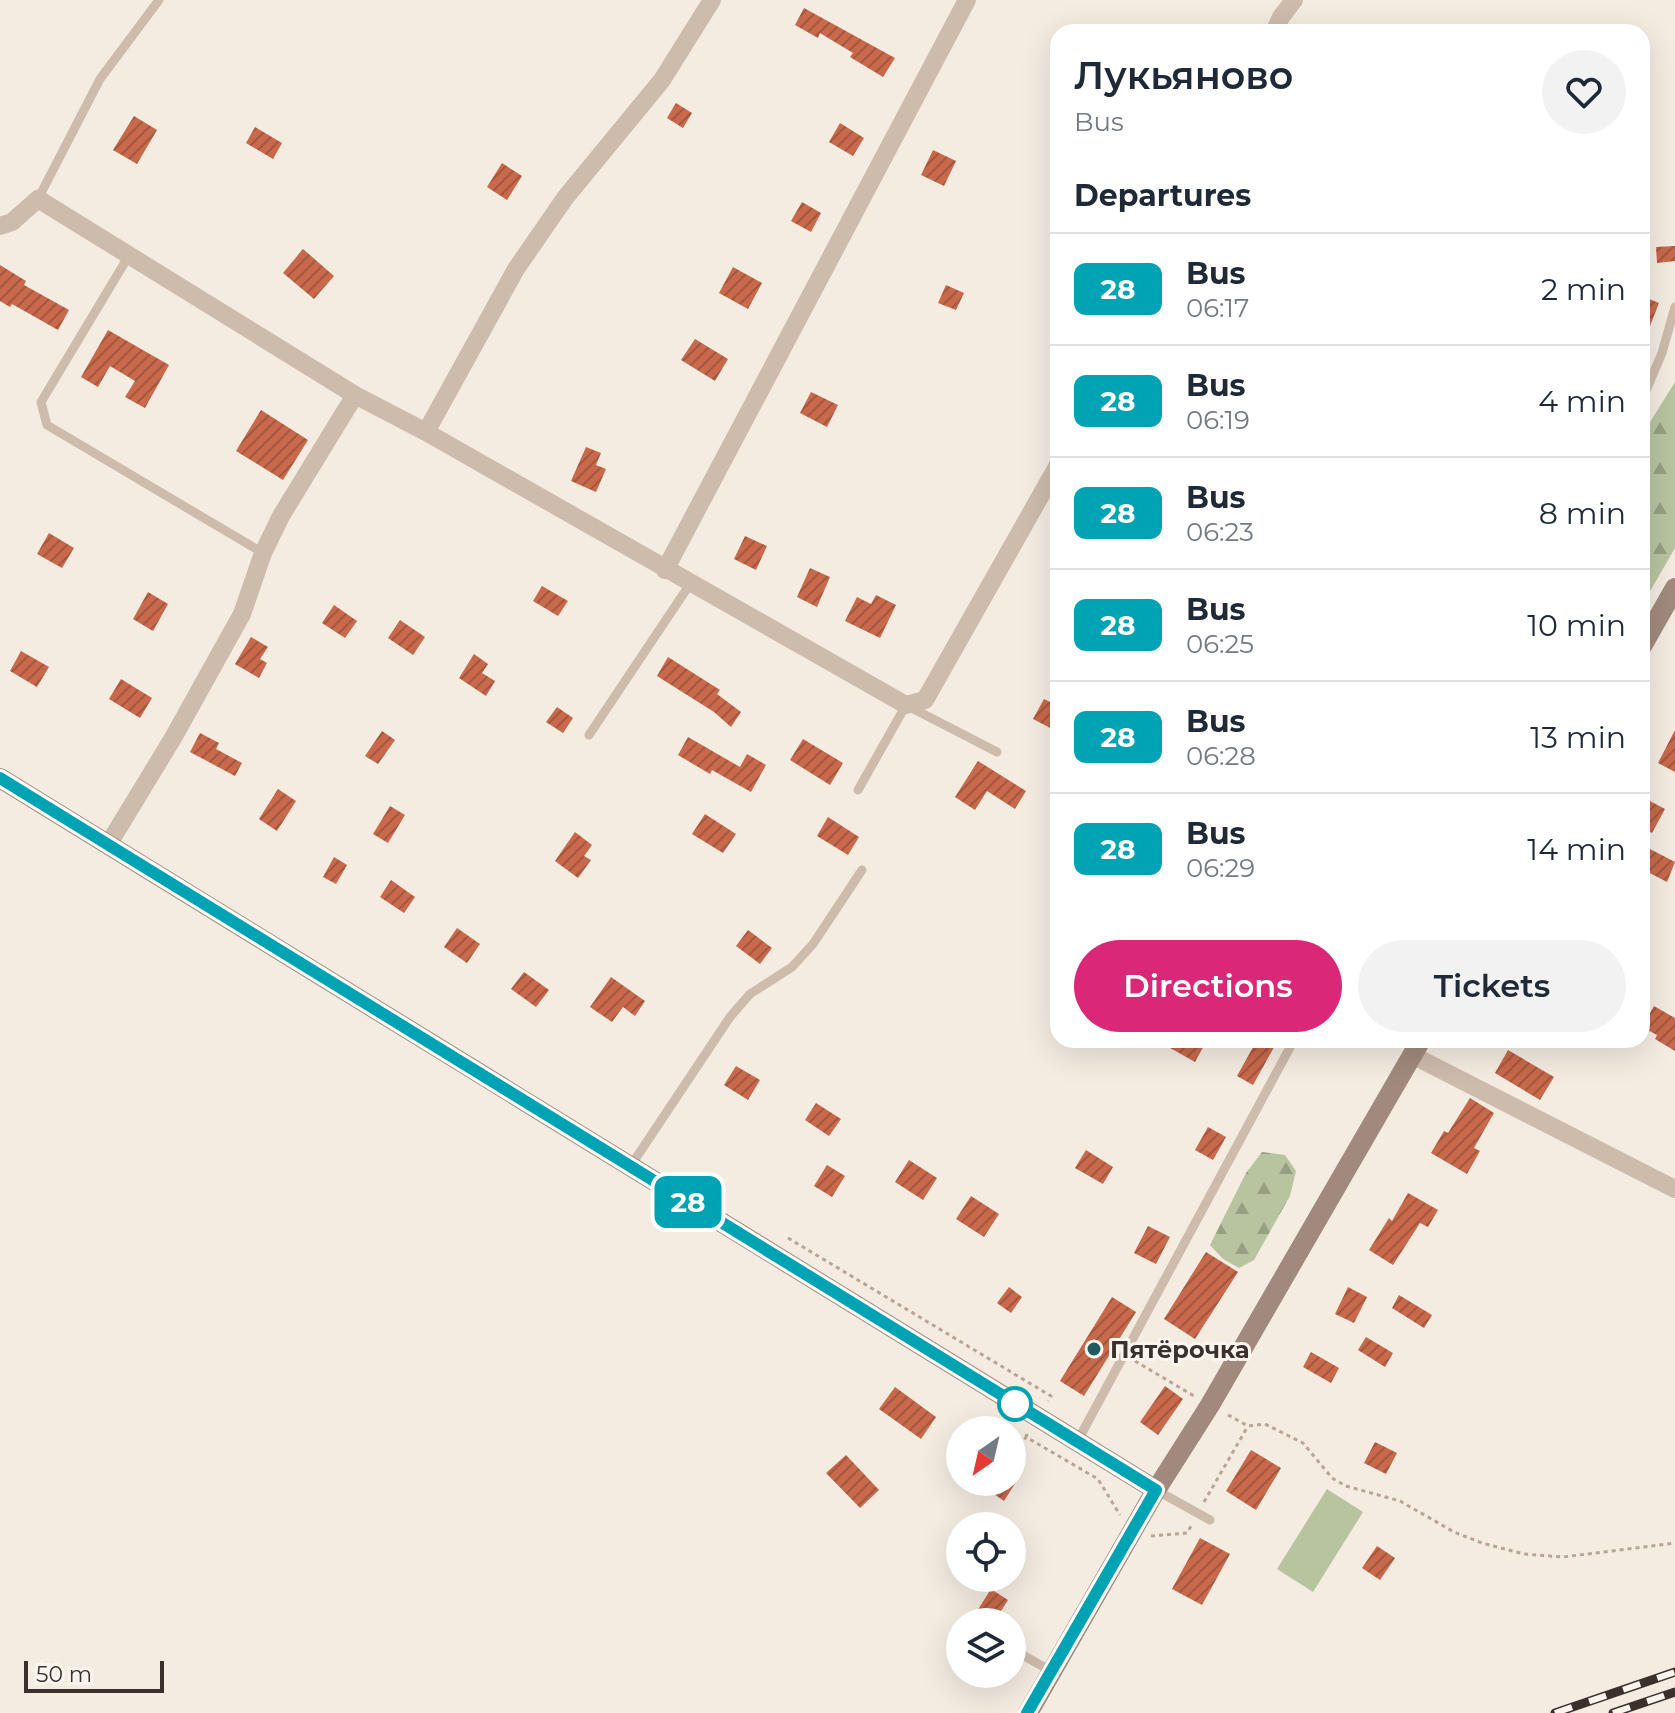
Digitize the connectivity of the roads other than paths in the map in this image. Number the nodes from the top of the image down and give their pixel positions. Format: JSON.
{"nodes":[{"id":1,"x":159,"y":0,"type":"edge"},
{"id":2,"x":712,"y":0,"type":"edge"},
{"id":3,"x":967,"y":0,"type":"edge"},
{"id":4,"x":1294,"y":0,"type":"edge"},
{"id":5,"x":1278,"y":24,"type":"edge"},
{"id":6,"x":38,"y":199,"type":"junction"},
{"id":7,"x":0,"y":226,"type":"edge"},
{"id":8,"x":128,"y":257,"type":"junction"},
{"id":9,"x":1675,"y":307,"type":"edge"},
{"id":10,"x":1650,"y":381,"type":"edge"},
{"id":11,"x":355,"y":395,"type":"junction"},
{"id":12,"x":426,"y":432,"type":"junction"},
{"id":13,"x":1050,"y":479,"type":"edge"},
{"id":14,"x":263,"y":553,"type":"junction"},
{"id":15,"x":665,"y":570,"type":"junction"},
{"id":16,"x":690,"y":584,"type":"junction"},
{"id":17,"x":1675,"y":588,"type":"edge"},
{"id":18,"x":1650,"y":632,"type":"edge"},
{"id":19,"x":906,"y":705,"type":"junction"},
{"id":20,"x":589,"y":735,"type":"dead end"},
{"id":21,"x":997,"y":752,"type":"dead end"},
{"id":22,"x":0,"y":778,"type":"edge"},
{"id":23,"x":858,"y":790,"type":"dead end"},
{"id":24,"x":108,"y":845,"type":"junction"},
{"id":25,"x":862,"y":870,"type":"dead end"},
{"id":26,"x":1290,"y":1048,"type":"edge"},
{"id":27,"x":1415,"y":1048,"type":"edge"},
{"id":28,"x":1418,"y":1048,"type":"edge"},
{"id":29,"x":630,"y":1167,"type":"junction"},
{"id":30,"x":1675,"y":1189,"type":"edge"},
{"id":31,"x":1077,"y":1442,"type":"junction"},
{"id":32,"x":1156,"y":1490,"type":"junction"},
{"id":33,"x":1210,"y":1520,"type":"dead end"},
{"id":34,"x":1026,"y":1657,"type":"edge"},
{"id":35,"x":1052,"y":1672,"type":"junction"},
{"id":36,"x":1028,"y":1713,"type":"edge"}],
"edges":[{"from":1,"to":6,"type":"lane"},
{"from":2,"to":12,"type":"street"},
{"from":3,"to":15,"type":"street"},
{"from":4,"to":5,"type":"street"},
{"from":6,"to":7,"type":"street"},
{"from":6,"to":8,"type":"street"},
{"from":8,"to":11,"type":"street"},
{"from":8,"to":14,"type":"lane"},
{"from":9,"to":10,"type":"lane"},
{"from":11,"to":12,"type":"street"},
{"from":11,"to":14,"type":"street"},
{"from":12,"to":15,"type":"street"},
{"from":13,"to":19,"type":"street"},
{"from":14,"to":24,"type":"street"},
{"from":15,"to":16,"type":"street"},
{"from":16,"to":19,"type":"street"},
{"from":16,"to":20,"type":"lane"},
{"from":17,"to":18,"type":"street"},
{"from":19,"to":21,"type":"lane"},
{"from":19,"to":23,"type":"lane"},
{"from":22,"to":24,"type":"street"},
{"from":24,"to":29,"type":"street"},
{"from":25,"to":29,"type":"lane"},
{"from":26,"to":31,"type":"lane"},
{"from":27,"to":32,"type":"street"},
{"from":28,"to":30,"type":"street"},
{"from":29,"to":31,"type":"street"},
{"from":31,"to":32,"type":"street"},
{"from":32,"to":33,"type":"lane"},
{"from":32,"to":35,"type":"street"},
{"from":34,"to":35,"type":"lane"},
{"from":35,"to":36,"type":"street"}]}
